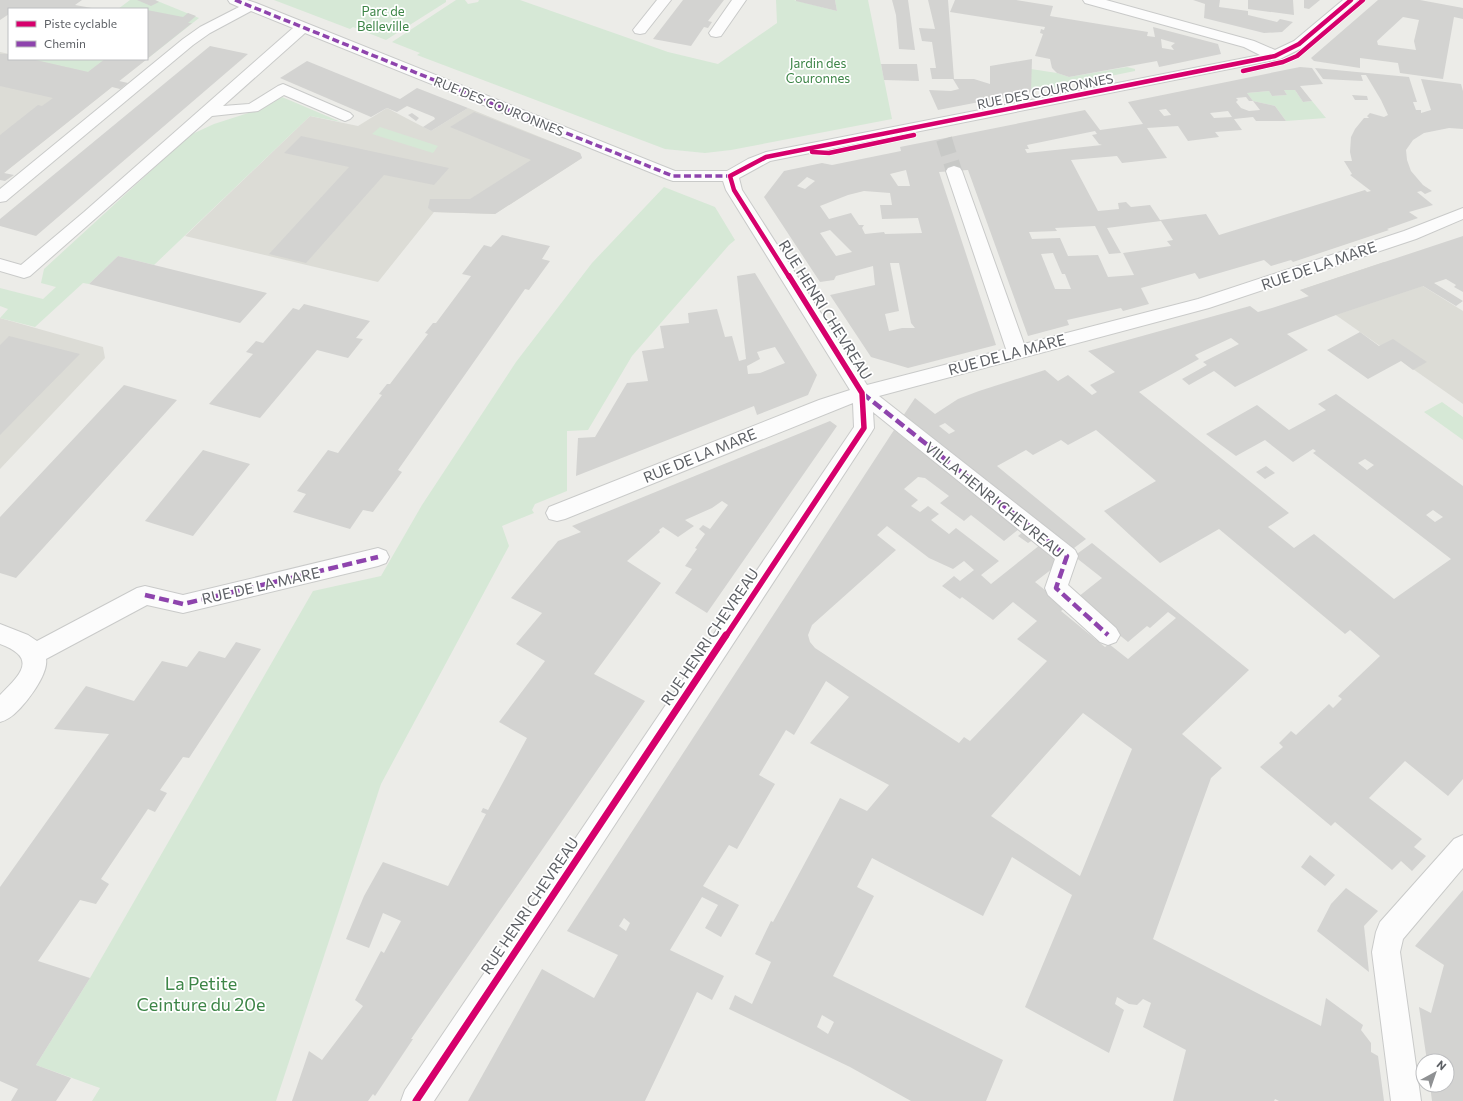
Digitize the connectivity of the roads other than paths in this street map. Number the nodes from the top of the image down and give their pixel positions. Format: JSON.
{"nodes":[{"id":1,"x":234,"y":0,"type":"edge"},
{"id":2,"x":664,"y":0,"type":"edge"},
{"id":3,"x":739,"y":0,"type":"edge"},
{"id":4,"x":1090,"y":0,"type":"edge"},
{"id":5,"x":1352,"y":0,"type":"edge"},
{"id":6,"x":251,"y":6,"type":"junction"},
{"id":7,"x":303,"y":27,"type":"junction"},
{"id":8,"x":640,"y":30,"type":"dead end"},
{"id":9,"x":716,"y":33,"type":"dead end"},
{"id":10,"x":1275,"y":56,"type":"junction"},
{"id":11,"x":206,"y":112,"type":"junction"},
{"id":12,"x":345,"y":116,"type":"dead end"},
{"id":13,"x":954,"y":171,"type":"tunnel mouth"},
{"id":14,"x":730,"y":176,"type":"junction"},
{"id":15,"x":0,"y":197,"type":"edge"},
{"id":16,"x":1463,"y":213,"type":"edge"},
{"id":17,"x":0,"y":265,"type":"edge"},
{"id":18,"x":1017,"y":352,"type":"junction"},
{"id":19,"x":862,"y":393,"type":"junction"},
{"id":20,"x":557,"y":513,"type":"dead end"},
{"id":21,"x":378,"y":557,"type":"dead end"},
{"id":22,"x":0,"y":634,"type":"edge"},
{"id":23,"x":1108,"y":635,"type":"dead end"},
{"id":24,"x":34,"y":654,"type":"junction"},
{"id":25,"x":0,"y":710,"type":"edge"},
{"id":26,"x":1463,"y":848,"type":"edge"},
{"id":27,"x":416,"y":1101,"type":"edge"},
{"id":28,"x":1406,"y":1101,"type":"edge"}],
"edges":[{"from":1,"to":6,"type":"street","name":"RUE DES COURONNES"},
{"from":2,"to":8,"type":"street"},
{"from":3,"to":9,"type":"street"},
{"from":4,"to":10,"type":"street"},
{"from":5,"to":10,"type":"street","name":"RUE DES COURONNES"},
{"from":6,"to":7,"type":"street","name":"RUE DES COURONNES"},
{"from":6,"to":15,"type":"street"},
{"from":7,"to":11,"type":"street"},
{"from":7,"to":14,"type":"street","name":"RUE DES COURONNES"},
{"from":10,"to":14,"type":"street","name":"RUE DES COURONNES"},
{"from":11,"to":12,"type":"street"},
{"from":11,"to":17,"type":"street"},
{"from":13,"to":18,"type":"street"},
{"from":14,"to":19,"type":"street","name":"RUE HENRI CHEVREAU"},
{"from":16,"to":18,"type":"street","name":"RUE DE LA MARE"},
{"from":18,"to":19,"type":"street","name":"RUE DE LA MARE"},
{"from":19,"to":20,"type":"street","name":"RUE DE LA MARE"},
{"from":19,"to":23,"type":"street","name":"VILLA HENRI CHEVREAU"},
{"from":19,"to":27,"type":"street","name":"RUE HENRI CHEVREAU"},
{"from":21,"to":24,"type":"street","name":"RUE DE LA MARE"},
{"from":22,"to":24,"type":"street"},
{"from":24,"to":25,"type":"street"},
{"from":26,"to":28,"type":"street"}]}
